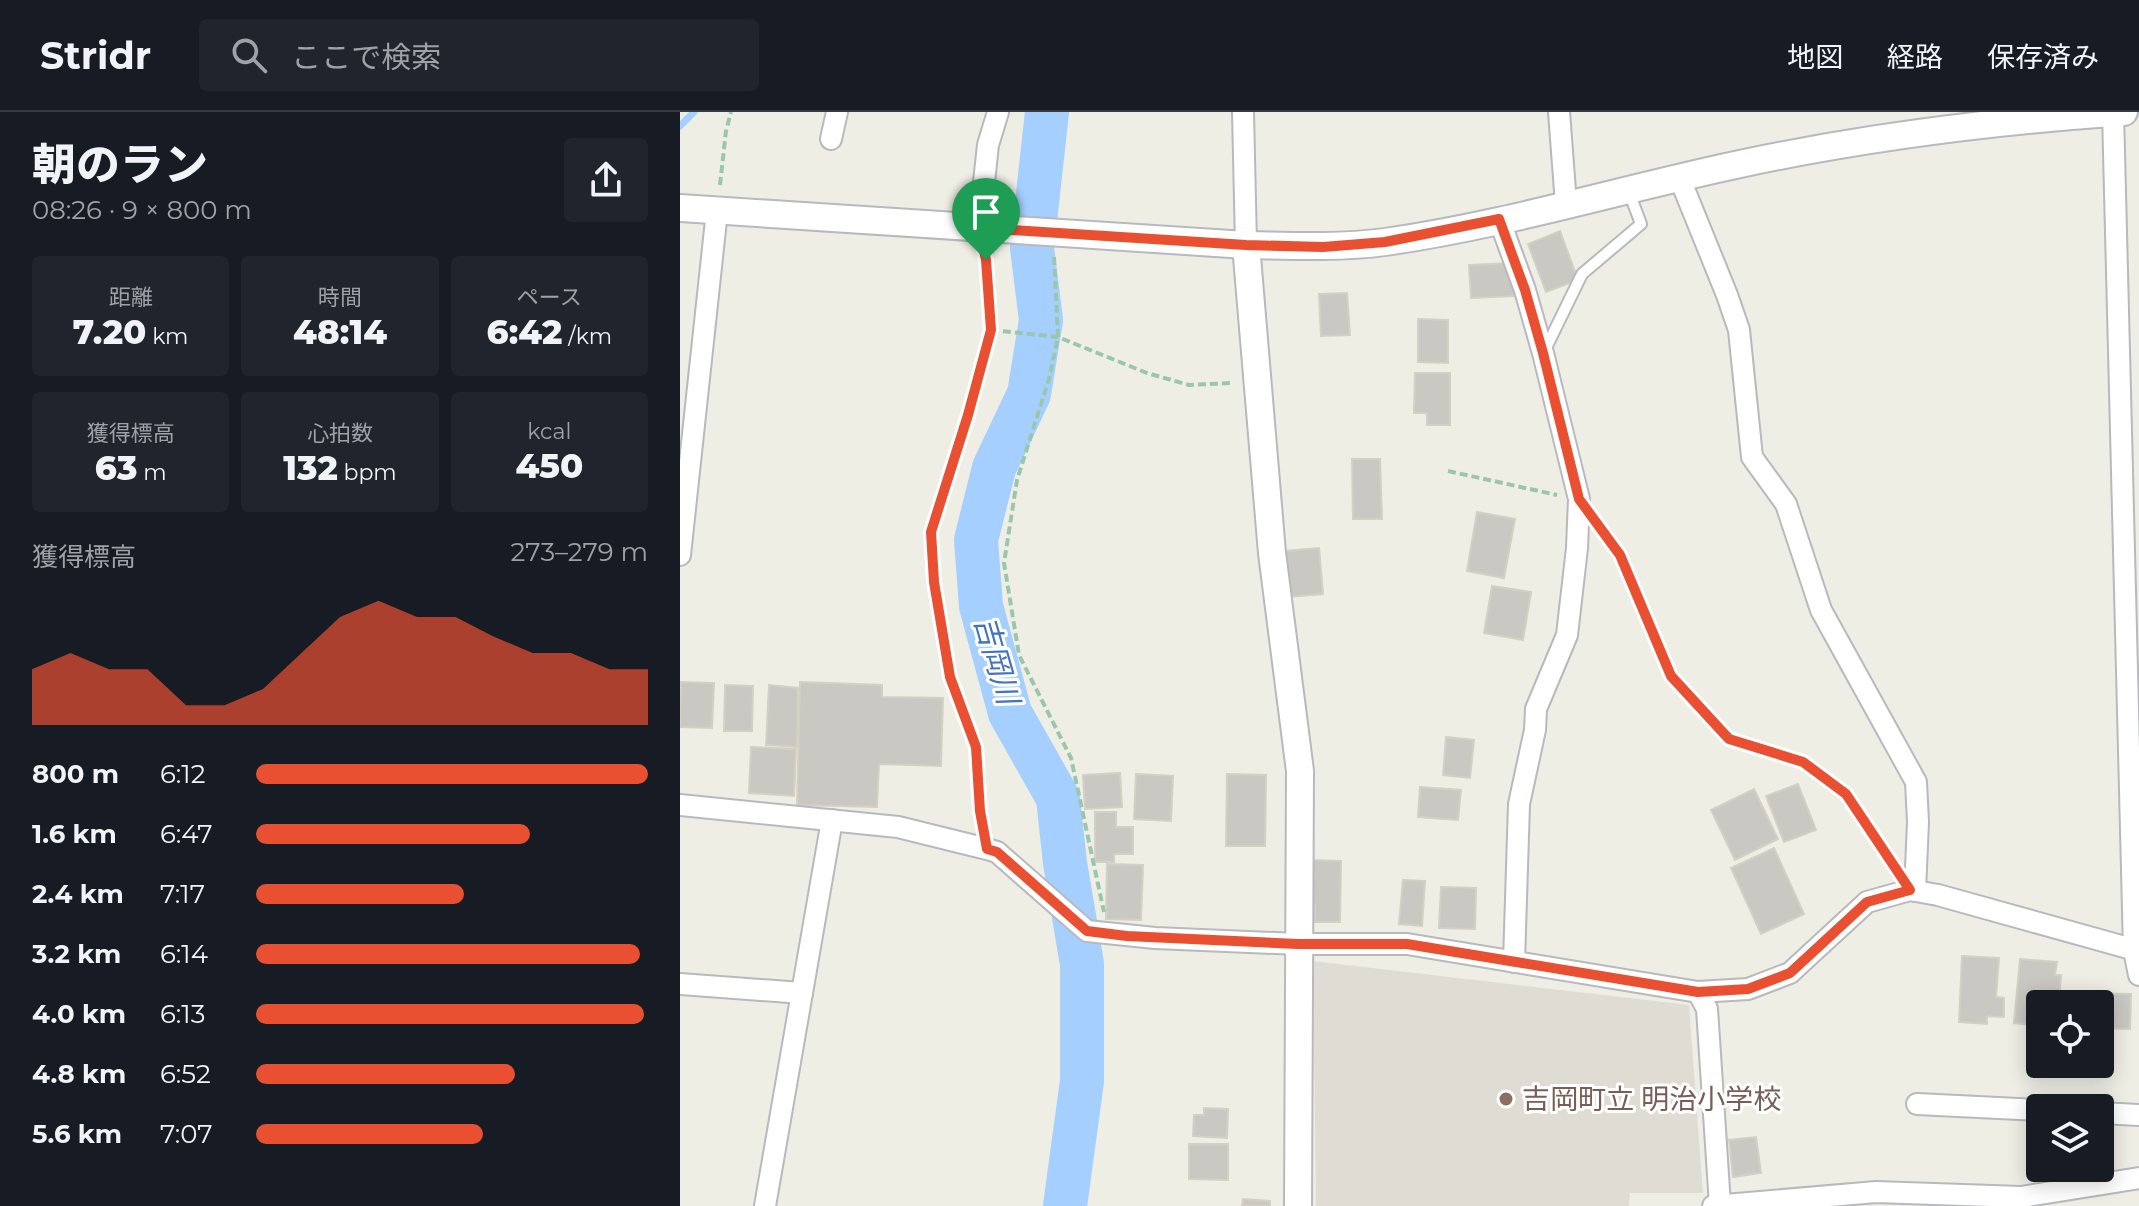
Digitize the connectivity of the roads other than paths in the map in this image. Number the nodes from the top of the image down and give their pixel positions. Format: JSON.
{"nodes":[{"id":1,"x":837,"y":112,"type":"edge"},
{"id":2,"x":998,"y":112,"type":"edge"},
{"id":3,"x":1243,"y":112,"type":"edge"},
{"id":4,"x":1559,"y":112,"type":"edge"},
{"id":5,"x":2113,"y":112,"type":"edge"},
{"id":6,"x":2124,"y":112,"type":"edge"},
{"id":7,"x":831,"y":139,"type":"dead end"},
{"id":8,"x":1680,"y":179,"type":"junction"},
{"id":9,"x":1629,"y":190,"type":"junction"},
{"id":10,"x":1566,"y":204,"type":"junction"},
{"id":11,"x":680,"y":208,"type":"edge"},
{"id":12,"x":717,"y":211,"type":"junction"},
{"id":13,"x":1499,"y":219,"type":"junction"},
{"id":14,"x":989,"y":228,"type":"junction"},
{"id":15,"x":1246,"y":245,"type":"junction"},
{"id":16,"x":1543,"y":353,"type":"junction"},
{"id":17,"x":680,"y":555,"type":"edge"},
{"id":18,"x":680,"y":805,"type":"edge"},
{"id":19,"x":832,"y":820,"type":"junction"},
{"id":20,"x":1912,"y":890,"type":"junction"},
{"id":21,"x":1298,"y":944,"type":"junction"},
{"id":22,"x":2137,"y":950,"type":"edge"},
{"id":23,"x":1514,"y":962,"type":"junction"},
{"id":24,"x":2139,"y":975,"type":"edge"},
{"id":25,"x":680,"y":984,"type":"edge"},
{"id":26,"x":1698,"y":992,"type":"junction"},
{"id":27,"x":802,"y":993,"type":"junction"},
{"id":28,"x":1917,"y":1104,"type":"dead end"},
{"id":29,"x":2026,"y":1109,"type":"edge"},
{"id":30,"x":2114,"y":1114,"type":"edge"},
{"id":31,"x":2139,"y":1115,"type":"edge"},
{"id":32,"x":2139,"y":1178,"type":"edge"},
{"id":33,"x":2024,"y":1201,"type":"edge"},
{"id":34,"x":1720,"y":1205,"type":"edge"},
{"id":35,"x":765,"y":1206,"type":"edge"},
{"id":36,"x":1298,"y":1206,"type":"edge"},
{"id":37,"x":1713,"y":1206,"type":"edge"}],
"edges":[{"from":1,"to":7,"type":"street"},
{"from":2,"to":14,"type":"street"},
{"from":3,"to":15,"type":"street"},
{"from":4,"to":10,"type":"street"},
{"from":5,"to":6,"type":"street"},
{"from":5,"to":8,"type":"street"},
{"from":5,"to":22,"type":"street"},
{"from":8,"to":9,"type":"street"},
{"from":8,"to":20,"type":"street"},
{"from":9,"to":10,"type":"street"},
{"from":9,"to":16,"type":"lane"},
{"from":10,"to":13,"type":"street"},
{"from":11,"to":12,"type":"street"},
{"from":12,"to":14,"type":"street"},
{"from":12,"to":17,"type":"street"},
{"from":13,"to":15,"type":"street"},
{"from":13,"to":16,"type":"street"},
{"from":14,"to":15,"type":"street"},
{"from":15,"to":21,"type":"street"},
{"from":16,"to":23,"type":"street"},
{"from":18,"to":19,"type":"street"},
{"from":19,"to":21,"type":"street"},
{"from":19,"to":27,"type":"street"},
{"from":20,"to":22,"type":"street"},
{"from":20,"to":26,"type":"street"},
{"from":21,"to":23,"type":"street"},
{"from":21,"to":36,"type":"street"},
{"from":22,"to":24,"type":"street"},
{"from":23,"to":26,"type":"street"},
{"from":25,"to":27,"type":"street"},
{"from":26,"to":34,"type":"street"},
{"from":27,"to":35,"type":"street"},
{"from":28,"to":29,"type":"street"},
{"from":30,"to":31,"type":"street"},
{"from":32,"to":33,"type":"street"},
{"from":33,"to":34,"type":"street"},
{"from":34,"to":37,"type":"street"}]}
